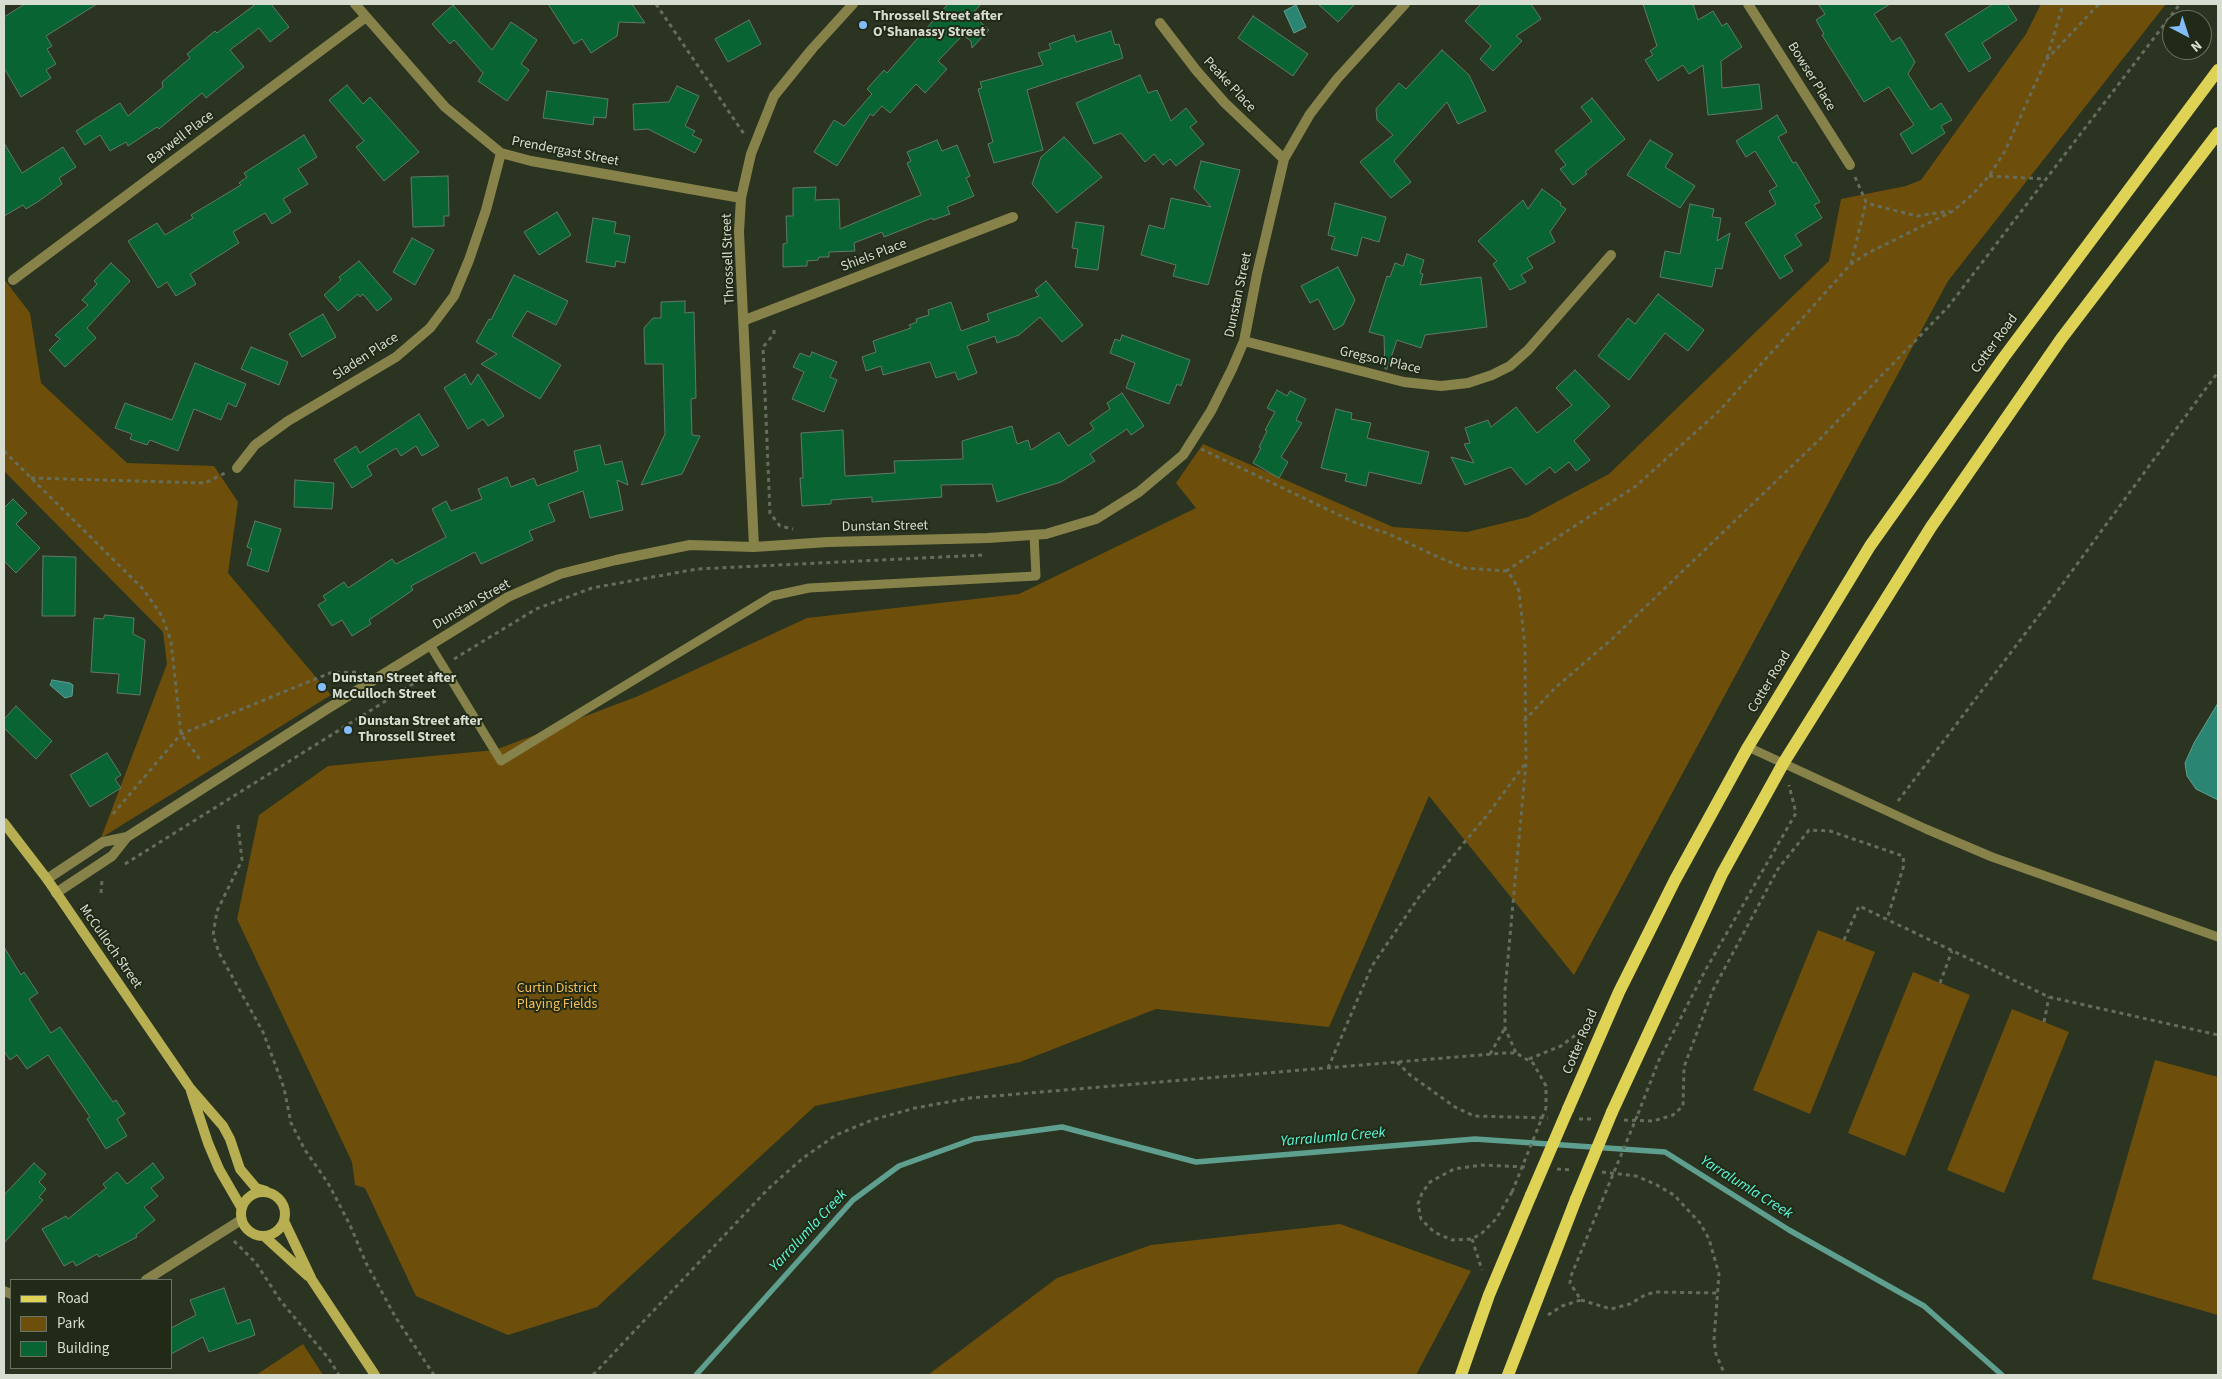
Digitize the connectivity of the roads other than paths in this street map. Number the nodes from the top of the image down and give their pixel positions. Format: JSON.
{"nodes":[{"id":1,"x":355,"y":4,"type":"edge"},
{"id":2,"x":853,"y":4,"type":"edge"},
{"id":3,"x":1406,"y":4,"type":"edge"},
{"id":4,"x":1748,"y":4,"type":"edge"},
{"id":5,"x":366,"y":17,"type":"junction"},
{"id":6,"x":1160,"y":23,"type":"dead end"},
{"id":7,"x":2218,"y":70,"type":"edge"},
{"id":8,"x":2218,"y":133,"type":"edge"},
{"id":9,"x":501,"y":153,"type":"junction"},
{"id":10,"x":1284,"y":159,"type":"junction"},
{"id":11,"x":1850,"y":165,"type":"road end"},
{"id":12,"x":741,"y":198,"type":"junction"},
{"id":13,"x":1013,"y":217,"type":"dead end"},
{"id":14,"x":1611,"y":255,"type":"dead end"},
{"id":15,"x":13,"y":280,"type":"dead end"},
{"id":16,"x":745,"y":320,"type":"junction"},
{"id":17,"x":1244,"y":341,"type":"junction"},
{"id":18,"x":237,"y":468,"type":"road end"},
{"id":19,"x":1034,"y":535,"type":"junction"},
{"id":20,"x":754,"y":547,"type":"junction"},
{"id":21,"x":430,"y":645,"type":"junction"},
{"id":22,"x":1748,"y":746,"type":"junction"},
{"id":23,"x":1784,"y":762,"type":"junction"},
{"id":24,"x":4,"y":823,"type":"edge"},
{"id":25,"x":127,"y":837,"type":"junction"},
{"id":26,"x":47,"y":879,"type":"junction"},
{"id":27,"x":56,"y":893,"type":"junction"},
{"id":28,"x":2218,"y":937,"type":"edge"},
{"id":29,"x":190,"y":1088,"type":"junction"},
{"id":30,"x":266,"y":1191,"type":"junction"},
{"id":31,"x":241,"y":1207,"type":"junction"},
{"id":32,"x":241,"y":1220,"type":"junction"},
{"id":33,"x":284,"y":1221,"type":"junction"},
{"id":34,"x":264,"y":1236,"type":"junction"},
{"id":35,"x":148,"y":1279,"type":"edge"},
{"id":36,"x":312,"y":1280,"type":"junction"},
{"id":37,"x":375,"y":1375,"type":"edge"},
{"id":38,"x":1461,"y":1375,"type":"edge"},
{"id":39,"x":1508,"y":1375,"type":"edge"}],
"edges":[{"from":1,"to":5,"type":"street","name":"Prendergast Street"},
{"from":2,"to":12,"type":"street","name":"Throssell Street"},
{"from":3,"to":10,"type":"street","name":"Dunstan Street"},
{"from":4,"to":11,"type":"street","name":"Bowser Place"},
{"from":5,"to":9,"type":"street","name":"Prendergast Street"},
{"from":5,"to":15,"type":"street","name":"Barwell Place"},
{"from":6,"to":10,"type":"street","name":"Peake Place"},
{"from":7,"to":22,"type":"main road","name":"Cotter Road"},
{"from":8,"to":23,"type":"main road"},
{"from":9,"to":12,"type":"street","name":"Prendergast Street"},
{"from":9,"to":18,"type":"street","name":"Sladen Place"},
{"from":10,"to":17,"type":"street","name":"Dunstan Street"},
{"from":12,"to":16,"type":"street","name":"Throssell Street"},
{"from":13,"to":16,"type":"street","name":"Shiels Place"},
{"from":14,"to":17,"type":"street","name":"Gregson Place"},
{"from":16,"to":20,"type":"street","name":"Throssell Street"},
{"from":17,"to":19,"type":"street","name":"Dunstan Street"},
{"from":19,"to":20,"type":"street","name":"Dunstan Street"},
{"from":19,"to":21,"type":"lane"},
{"from":20,"to":21,"type":"street","name":"Dunstan Street"},
{"from":21,"to":25,"type":"street","name":"Dunstan Street"},
{"from":22,"to":23,"type":"lane"},
{"from":22,"to":38,"type":"main road","name":"Cotter Road","bridge":true},
{"from":23,"to":28,"type":"lane"},
{"from":23,"to":39,"type":"main road","bridge":true},
{"from":24,"to":26,"type":"main road","name":"McCulloch Street"},
{"from":25,"to":26,"type":"street","name":"Dunstan Street"},
{"from":25,"to":27,"type":"street","name":"Dunstan Street"},
{"from":26,"to":27,"type":"main road","name":"McCulloch Street"},
{"from":27,"to":29,"type":"main road","name":"McCulloch Street"},
{"from":29,"to":30,"type":"main road","name":"McCulloch Street"},
{"from":29,"to":31,"type":"main road","name":"McCulloch Street"},
{"from":30,"to":31,"type":"main road"},
{"from":30,"to":33,"type":"main road"},
{"from":31,"to":32,"type":"main road"},
{"from":32,"to":34,"type":"main road"},
{"from":32,"to":35,"type":"street"},
{"from":33,"to":34,"type":"main road"},
{"from":33,"to":36,"type":"main road"},
{"from":34,"to":36,"type":"main road"},
{"from":36,"to":37,"type":"main road"}]}
